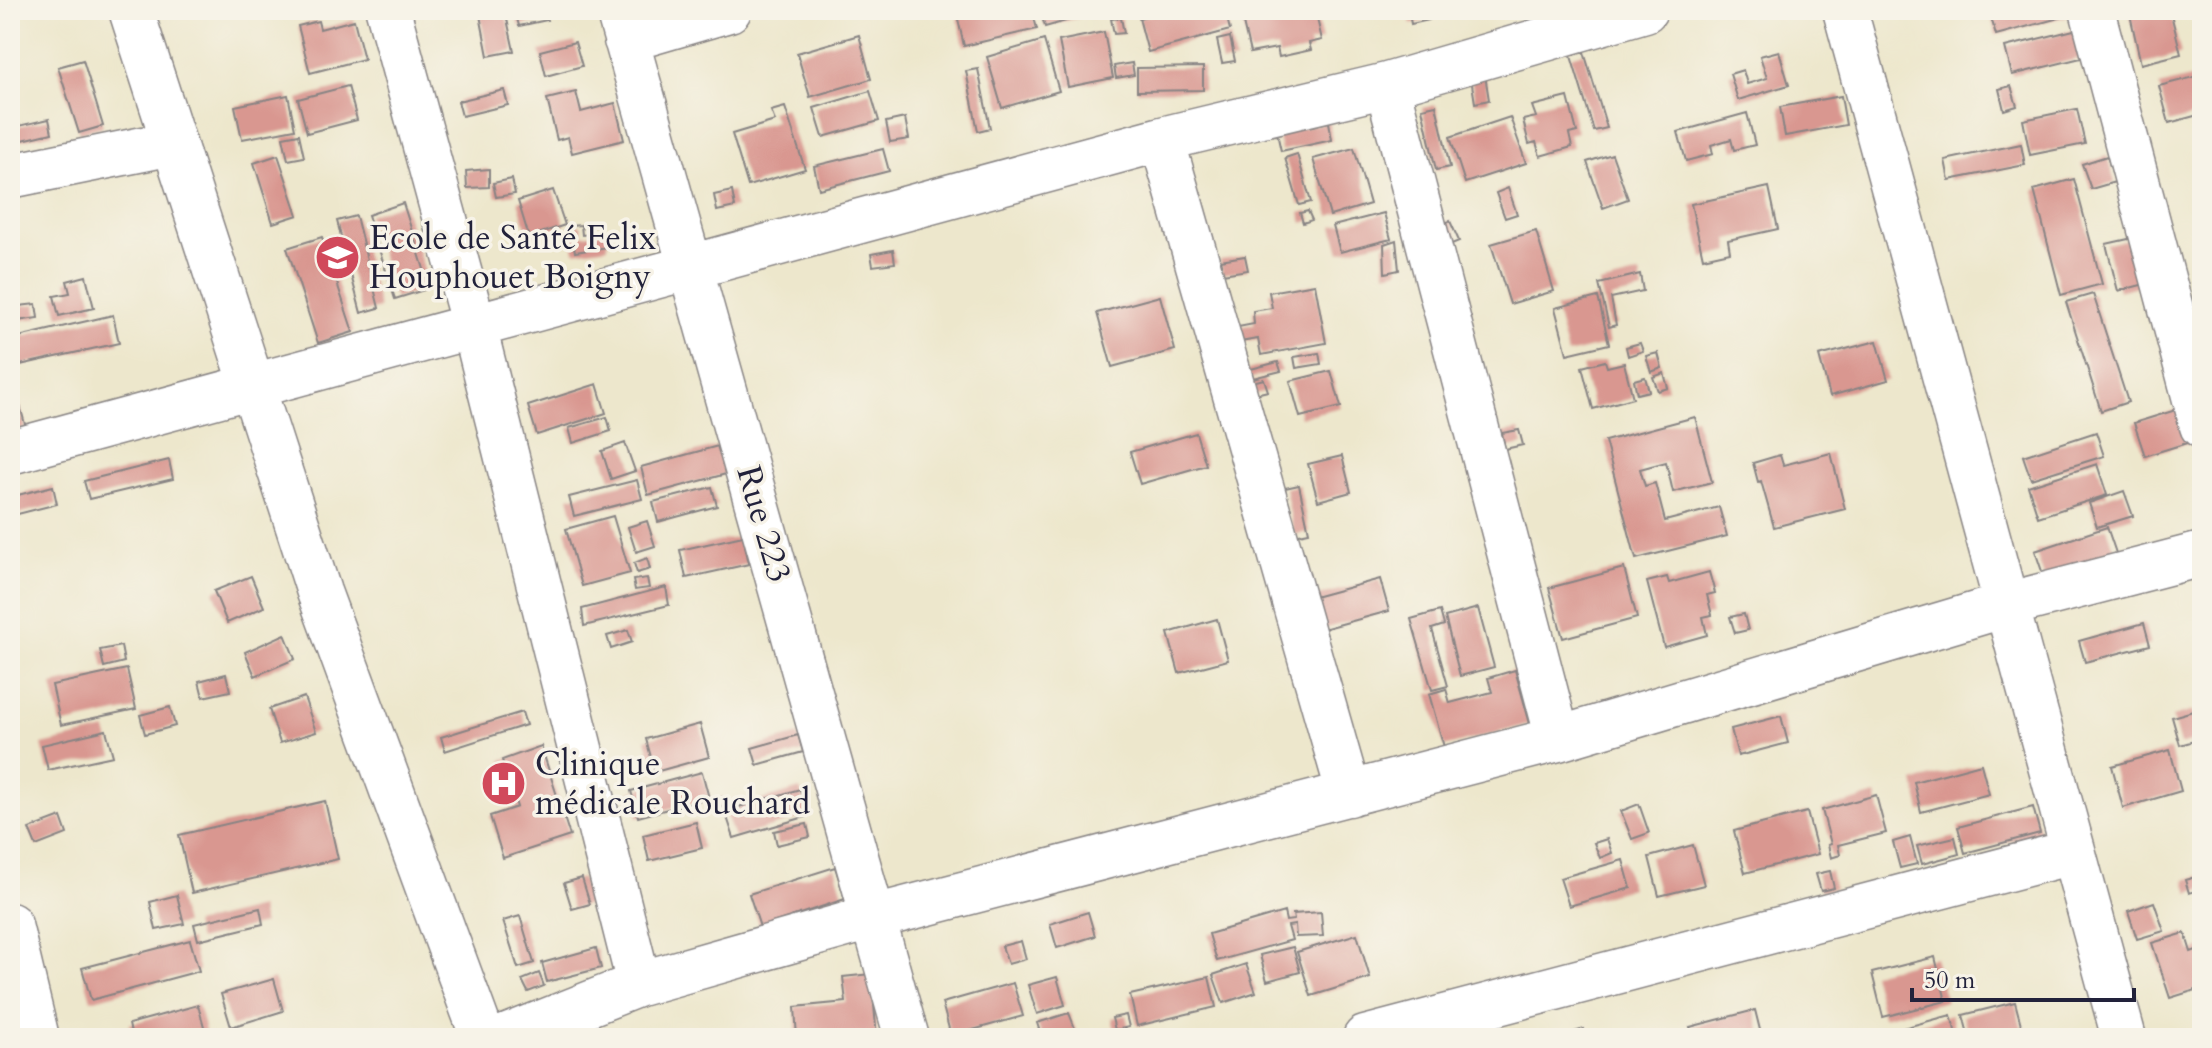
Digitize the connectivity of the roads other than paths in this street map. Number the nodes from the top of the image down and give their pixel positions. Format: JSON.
{"nodes":[{"id":1,"x":131,"y":10,"type":"edge"},
{"id":2,"x":388,"y":10,"type":"edge"},
{"id":3,"x":729,"y":10,"type":"edge"},
{"id":4,"x":1645,"y":10,"type":"edge"},
{"id":5,"x":1845,"y":10,"type":"edge"},
{"id":6,"x":2092,"y":10,"type":"edge"},
{"id":7,"x":622,"y":25,"type":"edge"},
{"id":8,"x":1387,"y":85,"type":"junction"},
{"id":9,"x":1162,"y":139,"type":"junction"},
{"id":10,"x":173,"y":143,"type":"junction"},
{"id":11,"x":10,"y":176,"type":"edge"},
{"id":12,"x":692,"y":267,"type":"junction"},
{"id":13,"x":474,"y":326,"type":"junction"},
{"id":14,"x":253,"y":388,"type":"junction"},
{"id":15,"x":2202,"y":426,"type":"edge"},
{"id":16,"x":10,"y":452,"type":"edge"},
{"id":17,"x":2202,"y":554,"type":"edge"},
{"id":18,"x":2006,"y":605,"type":"junction"},
{"id":19,"x":1558,"y":739,"type":"junction"},
{"id":20,"x":1349,"y":794,"type":"junction"},
{"id":21,"x":2072,"y":852,"type":"junction"},
{"id":22,"x":874,"y":917,"type":"junction"},
{"id":23,"x":11,"y":933,"type":"edge"},
{"id":24,"x":639,"y":984,"type":"junction"},
{"id":25,"x":37,"y":1038,"type":"edge"},
{"id":26,"x":483,"y":1038,"type":"edge"},
{"id":27,"x":503,"y":1038,"type":"edge"},
{"id":28,"x":907,"y":1038,"type":"edge"},
{"id":29,"x":1365,"y":1038,"type":"edge"},
{"id":30,"x":2124,"y":1038,"type":"edge"}],
"edges":[{"from":1,"to":10,"type":"street"},
{"from":2,"to":13,"type":"street"},
{"from":3,"to":7,"type":"street"},
{"from":4,"to":8,"type":"street"},
{"from":5,"to":18,"type":"street"},
{"from":6,"to":15,"type":"street"},
{"from":7,"to":12,"type":"street","name":"Rue 223"},
{"from":8,"to":9,"type":"street"},
{"from":8,"to":19,"type":"street"},
{"from":9,"to":12,"type":"street"},
{"from":9,"to":20,"type":"street"},
{"from":10,"to":11,"type":"street"},
{"from":10,"to":14,"type":"street"},
{"from":12,"to":13,"type":"street"},
{"from":12,"to":22,"type":"street","name":"Rue 223"},
{"from":13,"to":14,"type":"street"},
{"from":13,"to":24,"type":"street"},
{"from":14,"to":16,"type":"street"},
{"from":14,"to":26,"type":"street"},
{"from":17,"to":18,"type":"street"},
{"from":18,"to":19,"type":"street"},
{"from":18,"to":21,"type":"street"},
{"from":19,"to":20,"type":"street"},
{"from":20,"to":22,"type":"street"},
{"from":21,"to":29,"type":"street"},
{"from":21,"to":30,"type":"street"},
{"from":22,"to":24,"type":"street"},
{"from":22,"to":28,"type":"street","name":"Rue 223"},
{"from":23,"to":25,"type":"street"},
{"from":24,"to":27,"type":"street"}]}
